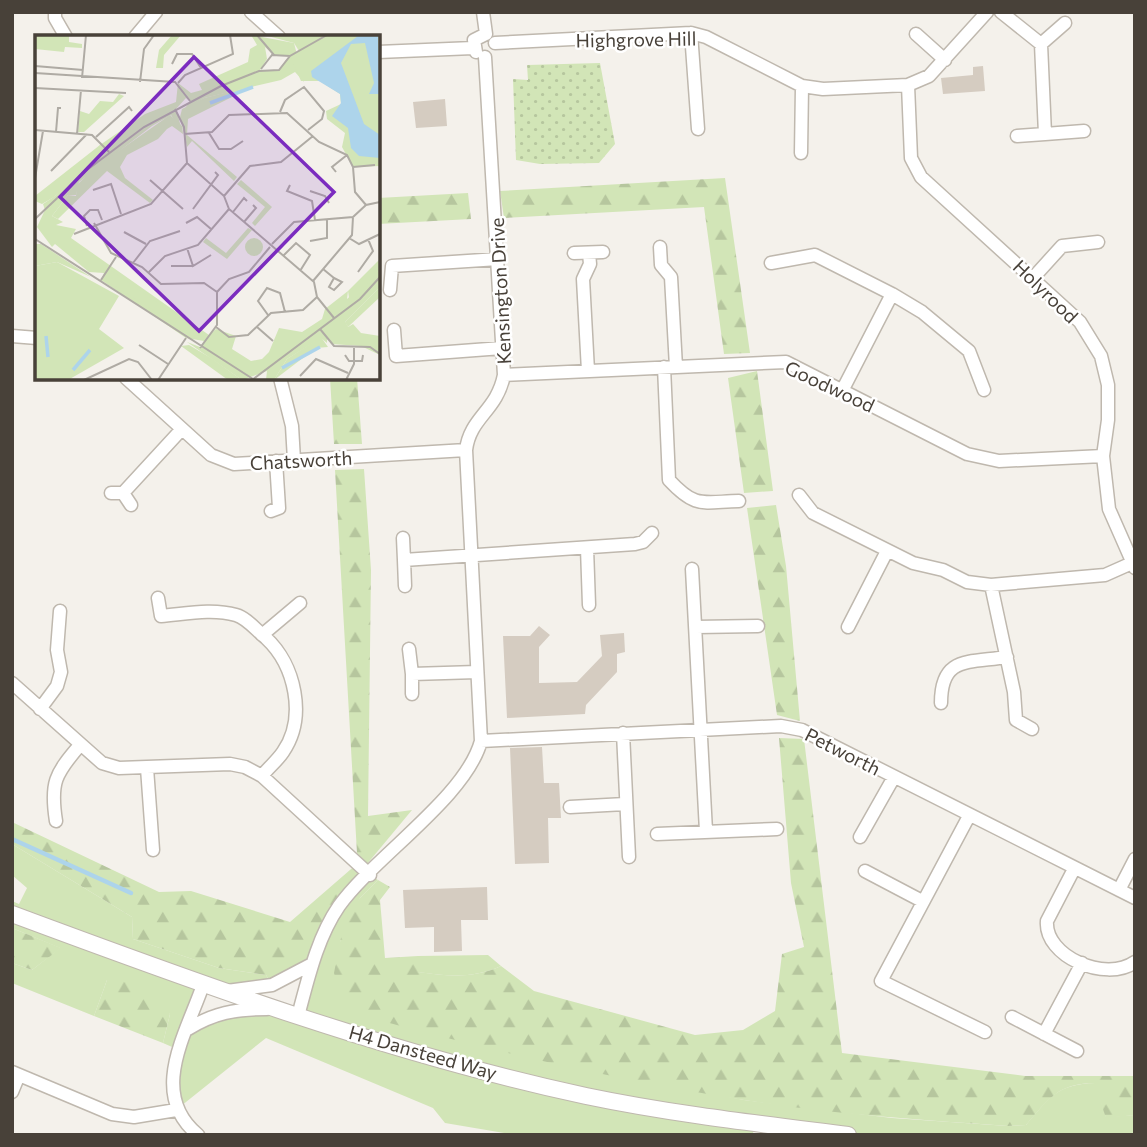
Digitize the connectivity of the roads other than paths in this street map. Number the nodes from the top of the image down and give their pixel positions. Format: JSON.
{"nodes":[{"id":1,"x":55,"y":12,"type":"edge"},
{"id":2,"x":156,"y":12,"type":"edge"},
{"id":3,"x":251,"y":12,"type":"edge"},
{"id":4,"x":483,"y":12,"type":"edge"},
{"id":5,"x":987,"y":12,"type":"edge"},
{"id":6,"x":1002,"y":12,"type":"edge"},
{"id":7,"x":1065,"y":23,"type":"dead end"},
{"id":8,"x":691,"y":33,"type":"junction"},
{"id":9,"x":916,"y":34,"type":"dead end"},
{"id":10,"x":65,"y":35,"type":"edge"},
{"id":11,"x":137,"y":35,"type":"edge"},
{"id":12,"x":277,"y":35,"type":"edge"},
{"id":13,"x":491,"y":38,"type":"junction"},
{"id":14,"x":1041,"y":44,"type":"junction"},
{"id":15,"x":473,"y":48,"type":"junction"},
{"id":16,"x":380,"y":52,"type":"edge"},
{"id":17,"x":485,"y":57,"type":"junction"},
{"id":18,"x":945,"y":60,"type":"junction"},
{"id":19,"x":908,"y":85,"type":"junction"},
{"id":20,"x":802,"y":86,"type":"junction"},
{"id":21,"x":698,"y":129,"type":"dead end"},
{"id":22,"x":1084,"y":131,"type":"dead end"},
{"id":23,"x":1045,"y":134,"type":"junction"},
{"id":24,"x":1017,"y":136,"type":"dead end"},
{"id":25,"x":801,"y":153,"type":"dead end"},
{"id":26,"x":1098,"y":242,"type":"dead end"},
{"id":27,"x":660,"y":247,"type":"dead end"},
{"id":28,"x":603,"y":252,"type":"dead end"},
{"id":29,"x":574,"y":253,"type":"dead end"},
{"id":30,"x":589,"y":253,"type":"junction"},
{"id":31,"x":498,"y":259,"type":"junction"},
{"id":32,"x":771,"y":263,"type":"dead end"},
{"id":33,"x":1033,"y":278,"type":"junction"},
{"id":34,"x":390,"y":290,"type":"dead end"},
{"id":35,"x":892,"y":294,"type":"junction"},
{"id":36,"x":394,"y":330,"type":"dead end"},
{"id":37,"x":12,"y":335,"type":"edge"},
{"id":38,"x":35,"y":338,"type":"edge"},
{"id":39,"x":502,"y":348,"type":"junction"},
{"id":40,"x":670,"y":367,"type":"junction"},
{"id":41,"x":588,"y":371,"type":"junction"},
{"id":42,"x":504,"y":375,"type":"junction"},
{"id":43,"x":128,"y":380,"type":"edge"},
{"id":44,"x":280,"y":380,"type":"edge"},
{"id":45,"x":984,"y":390,"type":"dead end"},
{"id":46,"x":842,"y":391,"type":"junction"},
{"id":47,"x":181,"y":430,"type":"junction"},
{"id":48,"x":466,"y":450,"type":"junction"},
{"id":49,"x":1103,"y":456,"type":"junction"},
{"id":50,"x":294,"y":460,"type":"junction"},
{"id":51,"x":276,"y":461,"type":"junction"},
{"id":52,"x":799,"y":495,"type":"dead end"},
{"id":53,"x":739,"y":501,"type":"dead end"},
{"id":54,"x":131,"y":505,"type":"dead end"},
{"id":55,"x":279,"y":511,"type":"dead end"},
{"id":56,"x":652,"y":533,"type":"dead end"},
{"id":57,"x":403,"y":538,"type":"dead end"},
{"id":58,"x":587,"y":548,"type":"junction"},
{"id":59,"x":887,"y":551,"type":"junction"},
{"id":60,"x":470,"y":555,"type":"junction"},
{"id":61,"x":404,"y":560,"type":"junction"},
{"id":62,"x":1133,"y":565,"type":"edge"},
{"id":63,"x":692,"y":569,"type":"dead end"},
{"id":64,"x":991,"y":585,"type":"junction"},
{"id":65,"x":405,"y":586,"type":"dead end"},
{"id":66,"x":158,"y":598,"type":"dead end"},
{"id":67,"x":300,"y":603,"type":"dead end"},
{"id":68,"x":589,"y":605,"type":"dead end"},
{"id":69,"x":60,"y":611,"type":"dead end"},
{"id":70,"x":758,"y":626,"type":"dead end"},
{"id":71,"x":696,"y":627,"type":"junction"},
{"id":72,"x":848,"y":627,"type":"dead end"},
{"id":73,"x":262,"y":635,"type":"junction"},
{"id":74,"x":409,"y":649,"type":"dead end"},
{"id":75,"x":1007,"y":657,"type":"junction"},
{"id":76,"x":477,"y":672,"type":"junction"},
{"id":77,"x":412,"y":674,"type":"junction"},
{"id":78,"x":12,"y":683,"type":"edge"},
{"id":79,"x":412,"y":694,"type":"dead end"},
{"id":80,"x":941,"y":703,"type":"dead end"},
{"id":81,"x":40,"y":709,"type":"junction"},
{"id":82,"x":1032,"y":729,"type":"dead end"},
{"id":83,"x":701,"y":730,"type":"junction"},
{"id":84,"x":623,"y":733,"type":"junction"},
{"id":85,"x":481,"y":741,"type":"junction"},
{"id":86,"x":80,"y":745,"type":"junction"},
{"id":87,"x":147,"y":768,"type":"junction"},
{"id":88,"x":261,"y":776,"type":"junction"},
{"id":89,"x":894,"y":777,"type":"junction"},
{"id":90,"x":625,"y":804,"type":"junction"},
{"id":91,"x":570,"y":807,"type":"dead end"},
{"id":92,"x":969,"y":816,"type":"junction"},
{"id":93,"x":56,"y":821,"type":"dead end"},
{"id":94,"x":777,"y":829,"type":"dead end"},
{"id":95,"x":706,"y":831,"type":"junction"},
{"id":96,"x":657,"y":834,"type":"dead end"},
{"id":97,"x":860,"y":837,"type":"dead end"},
{"id":98,"x":153,"y":850,"type":"dead end"},
{"id":99,"x":629,"y":857,"type":"dead end"},
{"id":100,"x":1135,"y":859,"type":"edge"},
{"id":101,"x":1074,"y":869,"type":"junction"},
{"id":102,"x":866,"y":871,"type":"dead end"},
{"id":103,"x":370,"y":874,"type":"junction"},
{"id":104,"x":1119,"y":890,"type":"junction"},
{"id":105,"x":1135,"y":898,"type":"edge"},
{"id":106,"x":922,"y":901,"type":"junction"},
{"id":107,"x":12,"y":914,"type":"edge"},
{"id":108,"x":1135,"y":962,"type":"edge"},
{"id":109,"x":1082,"y":963,"type":"junction"},
{"id":110,"x":312,"y":964,"type":"junction"},
{"id":111,"x":203,"y":985,"type":"junction"},
{"id":112,"x":224,"y":991,"type":"junction"},
{"id":113,"x":276,"y":1009,"type":"junction"},
{"id":114,"x":298,"y":1016,"type":"junction"},
{"id":115,"x":1012,"y":1017,"type":"dead end"},
{"id":116,"x":188,"y":1029,"type":"junction"},
{"id":117,"x":985,"y":1032,"type":"dead end"},
{"id":118,"x":1044,"y":1034,"type":"junction"},
{"id":119,"x":1077,"y":1051,"type":"dead end"},
{"id":120,"x":16,"y":1073,"type":"edge"},
{"id":121,"x":12,"y":1092,"type":"edge"},
{"id":122,"x":176,"y":1110,"type":"junction"},
{"id":123,"x":754,"y":1128,"type":"edge"},
{"id":124,"x":839,"y":1134,"type":"edge"},
{"id":125,"x":198,"y":1135,"type":"edge"}],
"edges":[{"from":1,"to":10,"type":"street"},
{"from":2,"to":11,"type":"street"},
{"from":3,"to":12,"type":"street"},
{"from":4,"to":13,"type":"street"},
{"from":5,"to":18,"type":"street","name":"Highgrove Hill"},
{"from":6,"to":14,"type":"street"},
{"from":7,"to":14,"type":"street"},
{"from":8,"to":13,"type":"street","name":"Highgrove Hill"},
{"from":8,"to":20,"type":"street","name":"Highgrove Hill"},
{"from":8,"to":21,"type":"street"},
{"from":9,"to":18,"type":"street"},
{"from":13,"to":15,"type":"street"},
{"from":13,"to":17,"type":"street"},
{"from":14,"to":23,"type":"street"},
{"from":15,"to":16,"type":"street"},
{"from":15,"to":17,"type":"street"},
{"from":17,"to":31,"type":"street","name":"Kensington Drive"},
{"from":18,"to":19,"type":"street","name":"Highgrove Hill"},
{"from":19,"to":20,"type":"street","name":"Highgrove Hill"},
{"from":19,"to":33,"type":"street","name":"Holyrood"},
{"from":20,"to":25,"type":"street"},
{"from":22,"to":23,"type":"street"},
{"from":23,"to":24,"type":"street"},
{"from":26,"to":33,"type":"street"},
{"from":27,"to":40,"type":"street"},
{"from":28,"to":30,"type":"street"},
{"from":29,"to":30,"type":"street"},
{"from":30,"to":41,"type":"street"},
{"from":31,"to":34,"type":"street"},
{"from":31,"to":39,"type":"street","name":"Kensington Drive"},
{"from":32,"to":35,"type":"street"},
{"from":33,"to":49,"type":"street","name":"Holyrood"},
{"from":35,"to":45,"type":"street"},
{"from":35,"to":46,"type":"street"},
{"from":36,"to":39,"type":"street"},
{"from":37,"to":38,"type":"street"},
{"from":39,"to":42,"type":"street","name":"Kensington Drive"},
{"from":40,"to":41,"type":"street","name":"Goodwood"},
{"from":40,"to":46,"type":"street","name":"Goodwood"},
{"from":40,"to":53,"type":"street"},
{"from":41,"to":42,"type":"street","name":"Goodwood"},
{"from":42,"to":48,"type":"street","name":"Kensington Drive"},
{"from":43,"to":47,"type":"street","name":"Chatsworth"},
{"from":44,"to":50,"type":"street"},
{"from":46,"to":49,"type":"street","name":"Goodwood"},
{"from":47,"to":51,"type":"street","name":"Chatsworth"},
{"from":47,"to":54,"type":"street"},
{"from":48,"to":50,"type":"street","name":"Chatsworth"},
{"from":48,"to":60,"type":"street","name":"Kensington Drive"},
{"from":49,"to":62,"type":"street","name":"Holyrood"},
{"from":50,"to":51,"type":"street","name":"Chatsworth"},
{"from":51,"to":55,"type":"street"},
{"from":52,"to":59,"type":"street"},
{"from":56,"to":58,"type":"street"},
{"from":57,"to":61,"type":"street"},
{"from":58,"to":60,"type":"street"},
{"from":58,"to":68,"type":"street"},
{"from":59,"to":64,"type":"street"},
{"from":59,"to":72,"type":"street"},
{"from":60,"to":61,"type":"street"},
{"from":60,"to":76,"type":"street","name":"Kensington Drive"},
{"from":61,"to":65,"type":"street"},
{"from":62,"to":64,"type":"street"},
{"from":63,"to":71,"type":"street"},
{"from":64,"to":75,"type":"street"},
{"from":66,"to":73,"type":"street"},
{"from":67,"to":73,"type":"street"},
{"from":69,"to":81,"type":"street"},
{"from":70,"to":71,"type":"street"},
{"from":71,"to":83,"type":"street"},
{"from":73,"to":88,"type":"street"},
{"from":74,"to":77,"type":"street"},
{"from":75,"to":80,"type":"street"},
{"from":75,"to":82,"type":"street"},
{"from":76,"to":77,"type":"street"},
{"from":76,"to":85,"type":"street","name":"Kensington Drive"},
{"from":77,"to":79,"type":"street"},
{"from":78,"to":81,"type":"street"},
{"from":81,"to":86,"type":"street"},
{"from":83,"to":84,"type":"street","name":"Petworth"},
{"from":83,"to":89,"type":"street","name":"Petworth"},
{"from":83,"to":95,"type":"street"},
{"from":84,"to":85,"type":"street","name":"Petworth"},
{"from":84,"to":90,"type":"street"},
{"from":85,"to":103,"type":"street"},
{"from":86,"to":87,"type":"street"},
{"from":86,"to":93,"type":"street"},
{"from":87,"to":88,"type":"street"},
{"from":87,"to":98,"type":"street"},
{"from":88,"to":103,"type":"street"},
{"from":89,"to":92,"type":"street","name":"Petworth"},
{"from":89,"to":97,"type":"street"},
{"from":90,"to":91,"type":"street"},
{"from":90,"to":99,"type":"street"},
{"from":92,"to":101,"type":"street","name":"Petworth"},
{"from":92,"to":106,"type":"street"},
{"from":94,"to":95,"type":"street"},
{"from":95,"to":96,"type":"street"},
{"from":100,"to":104,"type":"street"},
{"from":101,"to":104,"type":"street","name":"Petworth"},
{"from":101,"to":109,"type":"street"},
{"from":102,"to":106,"type":"street"},
{"from":103,"to":110,"type":"street"},
{"from":104,"to":105,"type":"street","name":"Petworth"},
{"from":106,"to":117,"type":"street"},
{"from":107,"to":111,"type":"street","name":"H4 Dansteed Way"},
{"from":108,"to":109,"type":"street"},
{"from":109,"to":118,"type":"street"},
{"from":110,"to":112,"type":"street"},
{"from":110,"to":114,"type":"street"},
{"from":111,"to":112,"type":"street","name":"H4 Dansteed Way"},
{"from":111,"to":116,"type":"street"},
{"from":112,"to":113,"type":"street","name":"H4 Dansteed Way"},
{"from":113,"to":114,"type":"street","name":"H4 Dansteed Way"},
{"from":113,"to":116,"type":"street"},
{"from":114,"to":123,"type":"street","name":"H4 Dansteed Way"},
{"from":115,"to":118,"type":"street"},
{"from":116,"to":122,"type":"street"},
{"from":118,"to":119,"type":"street"},
{"from":120,"to":121,"type":"street"},
{"from":120,"to":122,"type":"street"},
{"from":122,"to":125,"type":"street"},
{"from":123,"to":124,"type":"street","name":"H4 Dansteed Way"}]}
